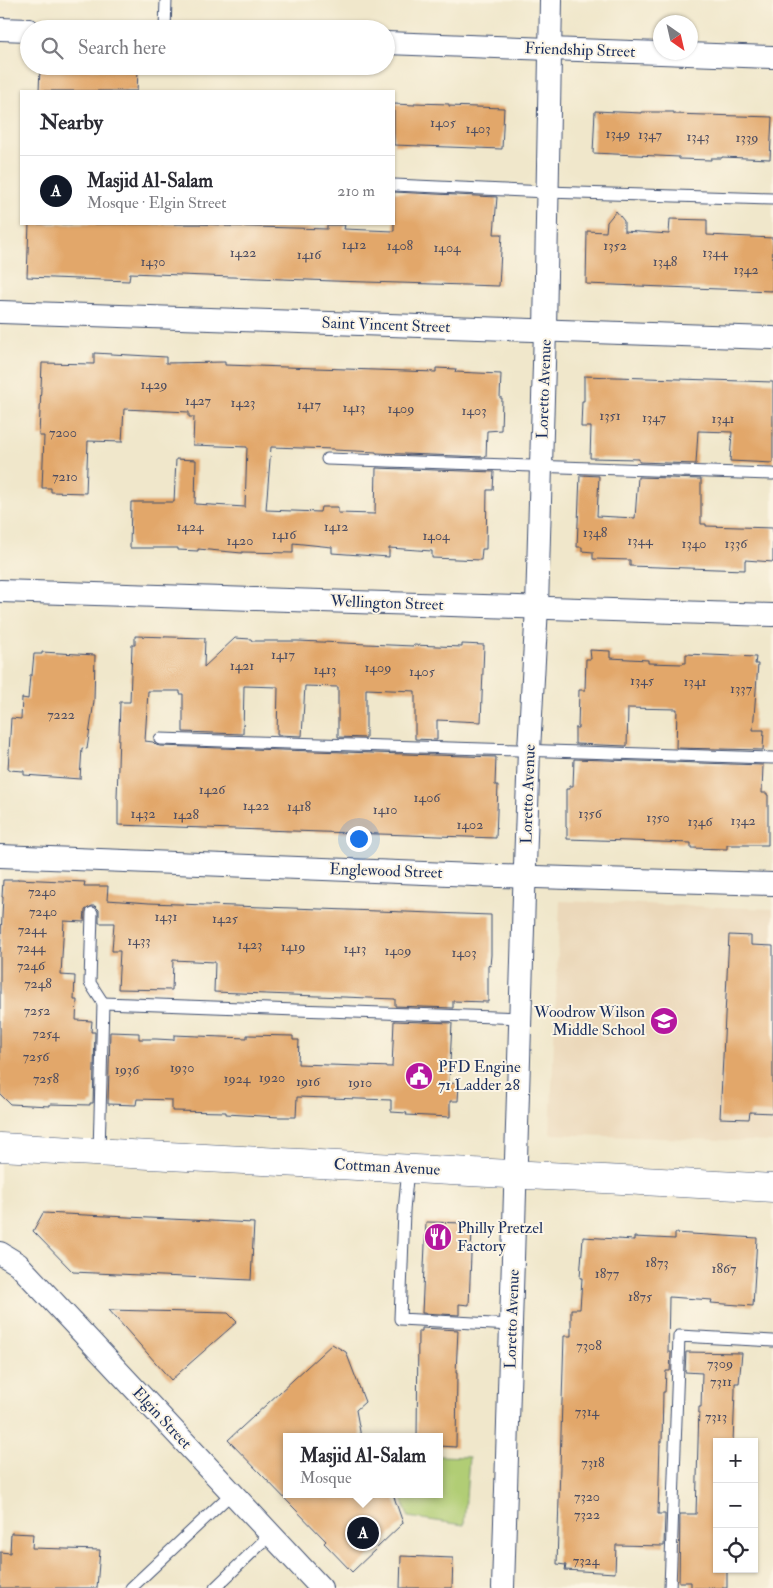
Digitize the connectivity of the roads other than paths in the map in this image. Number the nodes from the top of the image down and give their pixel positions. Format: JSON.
{"nodes":[{"id":1,"x":166,"y":0,"type":"edge"},
{"id":2,"x":551,"y":0,"type":"edge"},
{"id":3,"x":165,"y":20,"type":"edge"},
{"id":4,"x":0,"y":29,"type":"edge"},
{"id":5,"x":20,"y":30,"type":"edge"},
{"id":6,"x":395,"y":43,"type":"edge"},
{"id":7,"x":549,"y":48,"type":"junction"},
{"id":8,"x":773,"y":57,"type":"edge"},
{"id":9,"x":395,"y":185,"type":"edge"},
{"id":10,"x":547,"y":192,"type":"junction"},
{"id":11,"x":773,"y":199,"type":"edge"},
{"id":12,"x":0,"y":312,"type":"edge"},
{"id":13,"x":545,"y":330,"type":"junction"},
{"id":14,"x":773,"y":338,"type":"edge"},
{"id":15,"x":327,"y":459,"type":"dead end"},
{"id":16,"x":541,"y":466,"type":"junction"},
{"id":17,"x":773,"y":474,"type":"edge"},
{"id":18,"x":0,"y":591,"type":"edge"},
{"id":19,"x":537,"y":607,"type":"junction"},
{"id":20,"x":773,"y":615,"type":"edge"},
{"id":21,"x":160,"y":739,"type":"dead end"},
{"id":22,"x":529,"y":750,"type":"junction"},
{"id":23,"x":773,"y":758,"type":"edge"},
{"id":24,"x":0,"y":856,"type":"edge"},
{"id":25,"x":525,"y":877,"type":"junction"},
{"id":26,"x":773,"y":884,"type":"edge"},
{"id":27,"x":92,"y":913,"type":"dead end"},
{"id":28,"x":103,"y":1003,"type":"junction"},
{"id":29,"x":521,"y":1018,"type":"junction"},
{"id":30,"x":0,"y":1147,"type":"edge"},
{"id":31,"x":99,"y":1152,"type":"junction"},
{"id":32,"x":408,"y":1169,"type":"junction"},
{"id":33,"x":516,"y":1175,"type":"junction"},
{"id":34,"x":773,"y":1188,"type":"edge"},
{"id":35,"x":0,"y":1253,"type":"edge"},
{"id":36,"x":511,"y":1325,"type":"junction"},
{"id":37,"x":773,"y":1341,"type":"edge"},
{"id":38,"x":232,"y":1493,"type":"junction"},
{"id":39,"x":271,"y":1534,"type":"junction"},
{"id":40,"x":308,"y":1584,"type":"edge"},
{"id":41,"x":131,"y":1588,"type":"edge"},
{"id":42,"x":216,"y":1588,"type":"edge"},
{"id":43,"x":503,"y":1588,"type":"edge"},
{"id":44,"x":670,"y":1588,"type":"edge"}],
"edges":[{"from":1,"to":3,"type":"lane"},
{"from":2,"to":7,"type":"street","name":"Loretto Avenue"},
{"from":4,"to":5,"type":"street"},
{"from":6,"to":7,"type":"street","name":"Friendship Street"},
{"from":7,"to":8,"type":"street","name":"Friendship Street"},
{"from":7,"to":10,"type":"street","name":"Loretto Avenue"},
{"from":9,"to":10,"type":"lane"},
{"from":10,"to":11,"type":"lane"},
{"from":10,"to":13,"type":"street","name":"Loretto Avenue"},
{"from":12,"to":13,"type":"street","name":"Saint Vincent Street"},
{"from":13,"to":14,"type":"street","name":"Saint Vincent Street"},
{"from":13,"to":16,"type":"street","name":"Loretto Avenue"},
{"from":15,"to":16,"type":"lane"},
{"from":16,"to":17,"type":"lane"},
{"from":16,"to":19,"type":"street","name":"Loretto Avenue"},
{"from":18,"to":19,"type":"street","name":"Wellington Street"},
{"from":19,"to":20,"type":"street","name":"Wellington Street"},
{"from":19,"to":22,"type":"street","name":"Loretto Avenue"},
{"from":21,"to":22,"type":"lane"},
{"from":22,"to":23,"type":"lane"},
{"from":22,"to":25,"type":"street","name":"Loretto Avenue"},
{"from":24,"to":25,"type":"street","name":"Englewood Street"},
{"from":25,"to":26,"type":"street","name":"Englewood Street"},
{"from":25,"to":29,"type":"street","name":"Loretto Avenue"},
{"from":27,"to":28,"type":"lane"},
{"from":28,"to":29,"type":"lane"},
{"from":28,"to":31,"type":"lane"},
{"from":29,"to":33,"type":"street","name":"Loretto Avenue"},
{"from":30,"to":31,"type":"main road","name":"Cottman Avenue"},
{"from":31,"to":32,"type":"main road","name":"Cottman Avenue"},
{"from":32,"to":33,"type":"main road","name":"Cottman Avenue"},
{"from":32,"to":36,"type":"lane"},
{"from":33,"to":34,"type":"main road","name":"Cottman Avenue"},
{"from":33,"to":36,"type":"street","name":"Loretto Avenue"},
{"from":35,"to":38,"type":"street","name":"Elgin Street"},
{"from":36,"to":43,"type":"street","name":"Loretto Avenue"},
{"from":37,"to":44,"type":"lane"},
{"from":38,"to":39,"type":"street","name":"Elgin Street"},
{"from":38,"to":41,"type":"lane"},
{"from":39,"to":40,"type":"street","name":"Elgin Street"},
{"from":39,"to":42,"type":"lane"}]}
